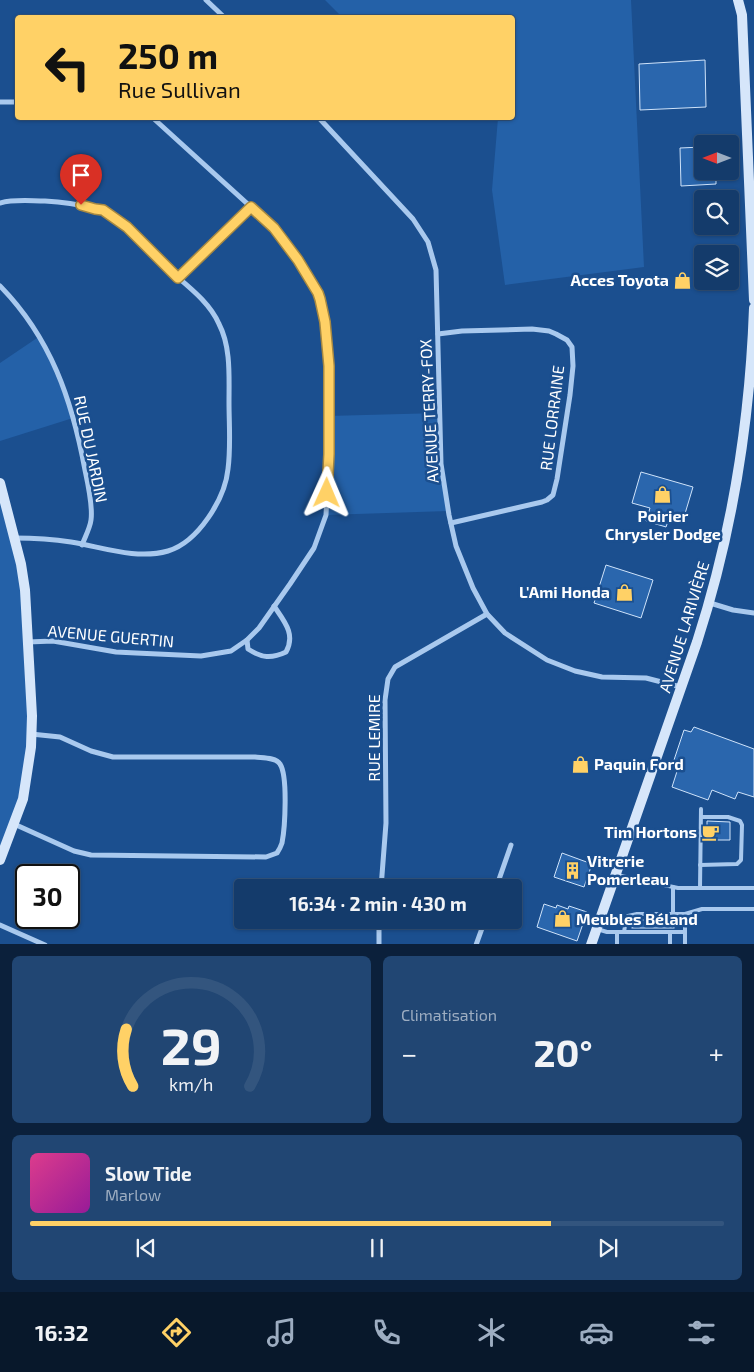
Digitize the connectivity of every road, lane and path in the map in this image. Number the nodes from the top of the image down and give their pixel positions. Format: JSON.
{"nodes":[{"id":1,"x":206,"y":0,"type":"edge"},
{"id":2,"x":738,"y":0,"type":"edge"},
{"id":3,"x":746,"y":0,"type":"edge"},
{"id":4,"x":222,"y":15,"type":"edge"},
{"id":5,"x":742,"y":15,"type":"junction"},
{"id":6,"x":0,"y":102,"type":"edge"},
{"id":7,"x":15,"y":102,"type":"edge"},
{"id":8,"x":156,"y":120,"type":"edge"},
{"id":9,"x":321,"y":120,"type":"edge"},
{"id":10,"x":0,"y":203,"type":"edge"},
{"id":11,"x":251,"y":207,"type":"junction"},
{"id":12,"x":178,"y":278,"type":"junction"},
{"id":13,"x":0,"y":286,"type":"edge"},
{"id":14,"x":754,"y":300,"type":"edge"},
{"id":15,"x":754,"y":308,"type":"edge"},
{"id":16,"x":438,"y":334,"type":"junction"},
{"id":17,"x":0,"y":483,"type":"edge"},
{"id":18,"x":451,"y":523,"type":"junction"},
{"id":19,"x":14,"y":538,"type":"junction"},
{"id":20,"x":82,"y":545,"type":"junction"},
{"id":21,"x":710,"y":602,"type":"junction"},
{"id":22,"x":274,"y":606,"type":"junction"},
{"id":23,"x":487,"y":614,"type":"junction"},
{"id":24,"x":754,"y":614,"type":"edge"},
{"id":25,"x":247,"y":640,"type":"junction"},
{"id":26,"x":28,"y":642,"type":"junction"},
{"id":27,"x":681,"y":688,"type":"junction"},
{"id":28,"x":30,"y":733,"type":"junction"},
{"id":29,"x":701,"y":809,"type":"dead end"},
{"id":30,"x":701,"y":817,"type":"junction"},
{"id":31,"x":14,"y":824,"type":"junction"},
{"id":32,"x":511,"y":844,"type":"dead end"},
{"id":33,"x":0,"y":860,"type":"edge"},
{"id":34,"x":700,"y":865,"type":"junction"},
{"id":35,"x":615,"y":875,"type":"junction"},
{"id":36,"x":382,"y":879,"type":"edge"},
{"id":37,"x":499,"y":879,"type":"edge"},
{"id":38,"x":673,"y":887,"type":"junction"},
{"id":39,"x":700,"y":888,"type":"junction"},
{"id":40,"x":754,"y":888,"type":"edge"},
{"id":41,"x":754,"y":909,"type":"edge"},
{"id":42,"x":674,"y":914,"type":"junction"},
{"id":43,"x":685,"y":914,"type":"junction"},
{"id":44,"x":0,"y":925,"type":"edge"},
{"id":45,"x":379,"y":929,"type":"edge"},
{"id":46,"x":482,"y":929,"type":"edge"},
{"id":47,"x":596,"y":929,"type":"junction"},
{"id":48,"x":617,"y":932,"type":"junction"},
{"id":49,"x":624,"y":932,"type":"junction"},
{"id":50,"x":670,"y":932,"type":"junction"},
{"id":51,"x":684,"y":932,"type":"junction"},
{"id":52,"x":45,"y":944,"type":"edge"},
{"id":53,"x":379,"y":944,"type":"edge"},
{"id":54,"x":476,"y":944,"type":"edge"},
{"id":55,"x":591,"y":944,"type":"edge"},
{"id":56,"x":617,"y":944,"type":"edge"},
{"id":57,"x":670,"y":944,"type":"edge"},
{"id":58,"x":684,"y":944,"type":"edge"}],
"edges":[{"from":1,"to":4,"type":"street"},
{"from":2,"to":5,"type":"main road"},
{"from":3,"to":5,"type":"main road"},
{"from":5,"to":14,"type":"main road"},
{"from":6,"to":7,"type":"street"},
{"from":8,"to":11,"type":"street","name":"AVENUE GUERTIN"},
{"from":9,"to":16,"type":"street","name":"AVENUE TERRY-FOX"},
{"from":10,"to":12,"type":"street"},
{"from":11,"to":12,"type":"street"},
{"from":11,"to":22,"type":"street","name":"AVENUE GUERTIN"},
{"from":12,"to":20,"type":"street"},
{"from":13,"to":20,"type":"street","name":"RUE DU JARDIN"},
{"from":15,"to":21,"type":"main road","name":"AVENUE LARIVIÈRE"},
{"from":16,"to":18,"type":"street","name":"AVENUE TERRY-FOX"},
{"from":16,"to":18,"type":"street","name":"RUE LORRAINE"},
{"from":17,"to":19,"type":"main road"},
{"from":18,"to":23,"type":"street","name":"AVENUE TERRY-FOX"},
{"from":19,"to":20,"type":"street"},
{"from":19,"to":26,"type":"main road"},
{"from":21,"to":24,"type":"street"},
{"from":21,"to":27,"type":"main road","name":"AVENUE LARIVIÈRE"},
{"from":22,"to":25,"type":"street","name":"AVENUE GUERTIN"},
{"from":22,"to":25,"type":"street"},
{"from":23,"to":27,"type":"street","name":"AVENUE TERRY-FOX"},
{"from":23,"to":36,"type":"street","name":"RUE LEMIRE"},
{"from":25,"to":26,"type":"street","name":"AVENUE GUERTIN"},
{"from":26,"to":28,"type":"main road"},
{"from":27,"to":35,"type":"main road","name":"AVENUE LARIVIÈRE"},
{"from":28,"to":31,"type":"main road"},
{"from":28,"to":31,"type":"street"},
{"from":29,"to":30,"type":"lane"},
{"from":30,"to":34,"type":"lane"},
{"from":30,"to":34,"type":"lane"},
{"from":31,"to":33,"type":"main road"},
{"from":32,"to":37,"type":"street"},
{"from":34,"to":39,"type":"lane"},
{"from":35,"to":38,"type":"lane"},
{"from":35,"to":47,"type":"main road","name":"AVENUE LARIVIÈRE"},
{"from":38,"to":39,"type":"lane"},
{"from":38,"to":42,"type":"lane"},
{"from":39,"to":40,"type":"lane"},
{"from":41,"to":43,"type":"lane"},
{"from":42,"to":43,"type":"lane"},
{"from":42,"to":49,"type":"lane"},
{"from":43,"to":51,"type":"lane"},
{"from":44,"to":52,"type":"street"},
{"from":45,"to":53,"type":"street"},
{"from":46,"to":54,"type":"street"},
{"from":47,"to":48,"type":"lane"},
{"from":47,"to":55,"type":"main road","name":"AVENUE LARIVIÈRE"},
{"from":48,"to":49,"type":"lane"},
{"from":48,"to":56,"type":"lane"},
{"from":49,"to":50,"type":"lane"},
{"from":50,"to":51,"type":"lane"},
{"from":50,"to":57,"type":"lane"},
{"from":51,"to":58,"type":"lane"}]}
